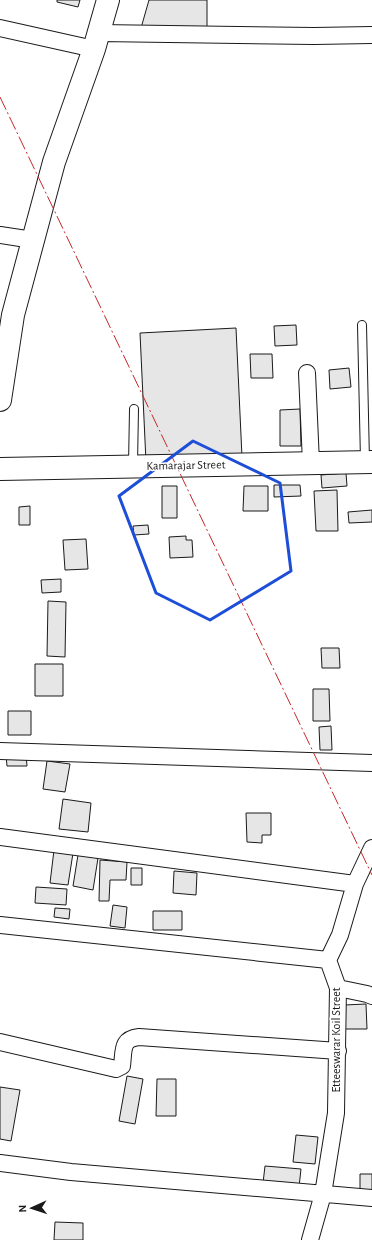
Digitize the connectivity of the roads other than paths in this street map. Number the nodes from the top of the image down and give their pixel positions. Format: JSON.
{"nodes":[{"id":1,"x":108,"y":0,"type":"edge"},
{"id":2,"x":0,"y":28,"type":"edge"},
{"id":3,"x":372,"y":35,"type":"edge"},
{"id":4,"x":96,"y":41,"type":"junction"},
{"id":5,"x":0,"y":235,"type":"edge"},
{"id":6,"x":33,"y":240,"type":"junction"},
{"id":7,"x":362,"y":325,"type":"dead end"},
{"id":8,"x":307,"y":373,"type":"dead end"},
{"id":9,"x":0,"y":400,"type":"edge"},
{"id":10,"x":134,"y":408,"type":"dead end"},
{"id":11,"x":368,"y":462,"type":"edge"},
{"id":12,"x":311,"y":463,"type":"junction"},
{"id":13,"x":133,"y":466,"type":"junction"},
{"id":14,"x":0,"y":469,"type":"edge"},
{"id":15,"x":0,"y":751,"type":"edge"},
{"id":16,"x":372,"y":763,"type":"edge"},
{"id":17,"x":0,"y":837,"type":"edge"},
{"id":18,"x":372,"y":848,"type":"edge"},
{"id":19,"x":362,"y":877,"type":"edge"},
{"id":20,"x":0,"y":925,"type":"edge"},
{"id":21,"x":328,"y":960,"type":"junction"},
{"id":22,"x":338,"y":988,"type":"junction"},
{"id":23,"x":372,"y":996,"type":"edge"},
{"id":24,"x":0,"y":1042,"type":"edge"},
{"id":25,"x":338,"y":1051,"type":"junction"},
{"id":26,"x":0,"y":1163,"type":"edge"},
{"id":27,"x":323,"y":1194,"type":"junction"},
{"id":28,"x":372,"y":1198,"type":"edge"},
{"id":29,"x":310,"y":1240,"type":"edge"}],
"edges":[{"from":1,"to":4,"type":"street"},
{"from":2,"to":4,"type":"street"},
{"from":3,"to":4,"type":"street"},
{"from":4,"to":6,"type":"street"},
{"from":5,"to":6,"type":"street"},
{"from":6,"to":9,"type":"street"},
{"from":7,"to":11,"type":"lane"},
{"from":8,"to":12,"type":"street"},
{"from":10,"to":13,"type":"lane"},
{"from":11,"to":12,"type":"street","name":"Kamarajar Street"},
{"from":12,"to":13,"type":"street","name":"Kamarajar Street"},
{"from":13,"to":14,"type":"street","name":"Kamarajar Street"},
{"from":15,"to":16,"type":"street"},
{"from":17,"to":19,"type":"street"},
{"from":18,"to":19,"type":"street"},
{"from":19,"to":21,"type":"street"},
{"from":20,"to":21,"type":"street"},
{"from":21,"to":22,"type":"street","name":"Etteeswarar Koil Street"},
{"from":22,"to":23,"type":"street"},
{"from":22,"to":25,"type":"street","name":"Etteeswarar Koil Street"},
{"from":24,"to":25,"type":"street"},
{"from":25,"to":27,"type":"street","name":"Etteeswarar Koil Street"},
{"from":26,"to":27,"type":"street"},
{"from":27,"to":28,"type":"street"},
{"from":27,"to":29,"type":"street","name":"Etteeswarar Koil Street"}]}
